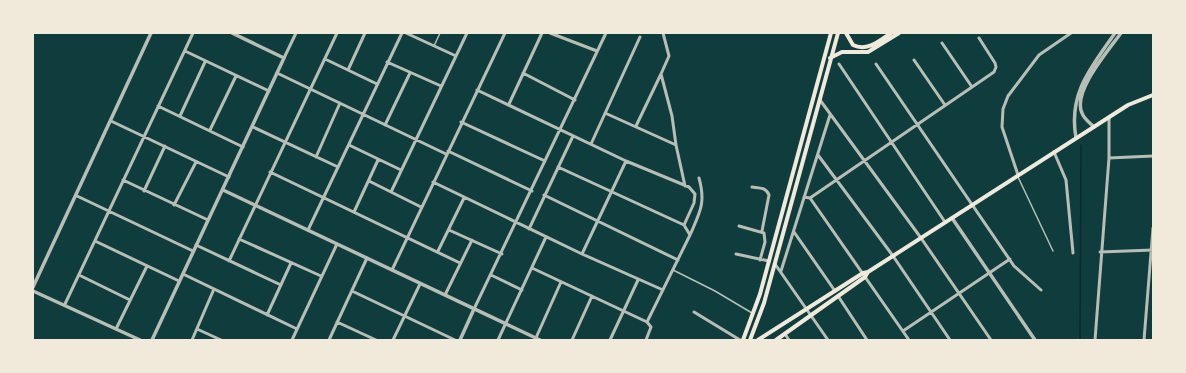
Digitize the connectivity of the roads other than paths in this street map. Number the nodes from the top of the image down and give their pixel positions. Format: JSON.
{"nodes":[{"id":1,"x":152,"y":33,"type":"edge"},
{"id":2,"x":193,"y":33,"type":"edge"},
{"id":3,"x":232,"y":33,"type":"edge"},
{"id":4,"x":296,"y":33,"type":"edge"},
{"id":5,"x":337,"y":33,"type":"edge"},
{"id":6,"x":365,"y":33,"type":"edge"},
{"id":7,"x":402,"y":33,"type":"edge"},
{"id":8,"x":406,"y":33,"type":"edge"},
{"id":9,"x":440,"y":33,"type":"edge"},
{"id":10,"x":466,"y":33,"type":"edge"},
{"id":11,"x":505,"y":33,"type":"edge"},
{"id":12,"x":542,"y":33,"type":"edge"},
{"id":13,"x":550,"y":33,"type":"edge"},
{"id":14,"x":606,"y":33,"type":"edge"},
{"id":15,"x":663,"y":33,"type":"edge"},
{"id":16,"x":831,"y":33,"type":"edge"},
{"id":17,"x":838,"y":33,"type":"edge"},
{"id":18,"x":846,"y":33,"type":"edge"},
{"id":19,"x":891,"y":33,"type":"edge"},
{"id":20,"x":898,"y":33,"type":"edge"},
{"id":21,"x":1071,"y":33,"type":"edge"},
{"id":22,"x":1115,"y":33,"type":"edge"},
{"id":23,"x":1120,"y":33,"type":"edge"},
{"id":24,"x":640,"y":37,"type":"dead end"},
{"id":25,"x":979,"y":38,"type":"dead end"},
{"id":26,"x":942,"y":43,"type":"dead end"},
{"id":27,"x":434,"y":46,"type":"junction"},
{"id":28,"x":185,"y":51,"type":"junction"},
{"id":29,"x":598,"y":51,"type":"junction"},
{"id":30,"x":456,"y":56,"type":"junction"},
{"id":31,"x":284,"y":58,"type":"junction"},
{"id":32,"x":830,"y":58,"type":"junction"},
{"id":33,"x":325,"y":59,"type":"junction"},
{"id":34,"x":914,"y":60,"type":"dead end"},
{"id":35,"x":205,"y":62,"type":"junction"},
{"id":36,"x":388,"y":62,"type":"junction"},
{"id":37,"x":839,"y":64,"type":"dead end"},
{"id":38,"x":876,"y":64,"type":"dead end"},
{"id":39,"x":348,"y":70,"type":"junction"},
{"id":40,"x":277,"y":73,"type":"junction"},
{"id":41,"x":410,"y":73,"type":"junction"},
{"id":42,"x":523,"y":73,"type":"junction"},
{"id":43,"x":661,"y":74,"type":"junction"},
{"id":44,"x":236,"y":76,"type":"junction"},
{"id":45,"x":377,"y":84,"type":"junction"},
{"id":46,"x":441,"y":86,"type":"junction"},
{"id":47,"x":972,"y":87,"type":"junction"},
{"id":48,"x":310,"y":90,"type":"junction"},
{"id":49,"x":477,"y":90,"type":"junction"},
{"id":50,"x":269,"y":91,"type":"junction"},
{"id":51,"x":1153,"y":95,"type":"edge"},
{"id":52,"x":575,"y":100,"type":"junction"},
{"id":53,"x":820,"y":100,"type":"junction"},
{"id":54,"x":340,"y":104,"type":"junction"},
{"id":55,"x":509,"y":104,"type":"junction"},
{"id":56,"x":945,"y":105,"type":"junction"},
{"id":57,"x":158,"y":106,"type":"junction"},
{"id":58,"x":605,"y":113,"type":"junction"},
{"id":59,"x":363,"y":115,"type":"junction"},
{"id":60,"x":830,"y":115,"type":"junction"},
{"id":61,"x":180,"y":116,"type":"junction"},
{"id":62,"x":1109,"y":117,"type":"junction"},
{"id":63,"x":111,"y":121,"type":"junction"},
{"id":64,"x":462,"y":122,"type":"junction"},
{"id":65,"x":918,"y":123,"type":"junction"},
{"id":66,"x":385,"y":126,"type":"junction"},
{"id":67,"x":636,"y":126,"type":"junction"},
{"id":68,"x":253,"y":127,"type":"junction"},
{"id":69,"x":1094,"y":127,"type":"junction"},
{"id":70,"x":560,"y":129,"type":"junction"},
{"id":71,"x":210,"y":130,"type":"junction"},
{"id":72,"x":143,"y":136,"type":"junction"},
{"id":73,"x":573,"y":136,"type":"junction"},
{"id":74,"x":1076,"y":138,"type":"junction"},
{"id":75,"x":416,"y":139,"type":"junction"},
{"id":76,"x":285,"y":142,"type":"junction"},
{"id":77,"x":891,"y":142,"type":"junction"},
{"id":78,"x":591,"y":144,"type":"junction"},
{"id":79,"x":349,"y":145,"type":"junction"},
{"id":80,"x":676,"y":145,"type":"junction"},
{"id":81,"x":165,"y":146,"type":"junction"},
{"id":82,"x":243,"y":146,"type":"junction"},
{"id":83,"x":1054,"y":152,"type":"junction"},
{"id":84,"x":447,"y":153,"type":"junction"},
{"id":85,"x":818,"y":155,"type":"junction"},
{"id":86,"x":1153,"y":156,"type":"edge"},
{"id":87,"x":316,"y":157,"type":"junction"},
{"id":88,"x":1109,"y":158,"type":"junction"},
{"id":89,"x":378,"y":160,"type":"junction"},
{"id":90,"x":546,"y":161,"type":"junction"},
{"id":91,"x":626,"y":161,"type":"junction"},
{"id":92,"x":863,"y":161,"type":"junction"},
{"id":93,"x":196,"y":162,"type":"junction"},
{"id":94,"x":338,"y":167,"type":"junction"},
{"id":95,"x":558,"y":167,"type":"junction"},
{"id":96,"x":401,"y":170,"type":"junction"},
{"id":97,"x":270,"y":172,"type":"junction"},
{"id":98,"x":1018,"y":175,"type":"junction"},
{"id":99,"x":229,"y":177,"type":"junction"},
{"id":100,"x":699,"y":178,"type":"dead end"},
{"id":101,"x":836,"y":179,"type":"junction"},
{"id":102,"x":123,"y":180,"type":"junction"},
{"id":103,"x":369,"y":181,"type":"junction"},
{"id":104,"x":433,"y":182,"type":"junction"},
{"id":105,"x":686,"y":186,"type":"junction"},
{"id":106,"x":752,"y":187,"type":"dead end"},
{"id":107,"x":223,"y":190,"type":"junction"},
{"id":108,"x":144,"y":191,"type":"junction"},
{"id":109,"x":532,"y":191,"type":"junction"},
{"id":110,"x":391,"y":192,"type":"junction"},
{"id":111,"x":611,"y":193,"type":"junction"},
{"id":112,"x":544,"y":195,"type":"junction"},
{"id":113,"x":77,"y":196,"type":"junction"},
{"id":114,"x":804,"y":197,"type":"junction"},
{"id":115,"x":324,"y":198,"type":"junction"},
{"id":116,"x":464,"y":198,"type":"junction"},
{"id":117,"x":810,"y":198,"type":"junction"},
{"id":118,"x":973,"y":204,"type":"junction"},
{"id":119,"x":174,"y":205,"type":"junction"},
{"id":120,"x":254,"y":205,"type":"junction"},
{"id":121,"x":421,"y":207,"type":"junction"},
{"id":122,"x":109,"y":211,"type":"junction"},
{"id":123,"x":354,"y":212,"type":"junction"},
{"id":124,"x":952,"y":218,"type":"junction"},
{"id":125,"x":208,"y":220,"type":"junction"},
{"id":126,"x":597,"y":221,"type":"junction"},
{"id":127,"x":946,"y":222,"type":"junction"},
{"id":128,"x":517,"y":223,"type":"junction"},
{"id":129,"x":684,"y":225,"type":"junction"},
{"id":130,"x":739,"y":226,"type":"dead end"},
{"id":131,"x":1153,"y":228,"type":"edge"},
{"id":132,"x":529,"y":229,"type":"junction"},
{"id":133,"x":308,"y":230,"type":"junction"},
{"id":134,"x":449,"y":230,"type":"junction"},
{"id":135,"x":762,"y":231,"type":"junction"},
{"id":136,"x":794,"y":232,"type":"junction"},
{"id":137,"x":690,"y":235,"type":"junction"},
{"id":138,"x":408,"y":237,"type":"junction"},
{"id":139,"x":546,"y":237,"type":"junction"},
{"id":140,"x":921,"y":238,"type":"junction"},
{"id":141,"x":239,"y":239,"type":"junction"},
{"id":142,"x":472,"y":240,"type":"junction"},
{"id":143,"x":95,"y":241,"type":"junction"},
{"id":144,"x":337,"y":244,"type":"junction"},
{"id":145,"x":196,"y":245,"type":"junction"},
{"id":146,"x":1152,"y":250,"type":"edge"},
{"id":147,"x":193,"y":251,"type":"junction"},
{"id":148,"x":438,"y":251,"type":"junction"},
{"id":149,"x":1053,"y":251,"type":"dead end"},
{"id":150,"x":1100,"y":252,"type":"junction"},
{"id":151,"x":1073,"y":253,"type":"dead end"},
{"id":152,"x":502,"y":254,"type":"junction"},
{"id":153,"x":582,"y":254,"type":"junction"},
{"id":154,"x":736,"y":254,"type":"dead end"},
{"id":155,"x":893,"y":256,"type":"junction"},
{"id":156,"x":367,"y":258,"type":"junction"},
{"id":157,"x":1010,"y":259,"type":"junction"},
{"id":158,"x":229,"y":260,"type":"junction"},
{"id":159,"x":678,"y":260,"type":"junction"},
{"id":160,"x":760,"y":260,"type":"junction"},
{"id":161,"x":769,"y":261,"type":"junction"},
{"id":162,"x":291,"y":263,"type":"junction"},
{"id":163,"x":460,"y":263,"type":"junction"},
{"id":164,"x":775,"y":264,"type":"junction"},
{"id":165,"x":147,"y":266,"type":"junction"},
{"id":166,"x":532,"y":268,"type":"junction"},
{"id":167,"x":392,"y":270,"type":"junction"},
{"id":168,"x":673,"y":270,"type":"junction"},
{"id":169,"x":781,"y":271,"type":"junction"},
{"id":170,"x":989,"y":273,"type":"junction"},
{"id":171,"x":183,"y":274,"type":"junction"},
{"id":172,"x":79,"y":275,"type":"junction"},
{"id":173,"x":864,"y":275,"type":"junction"},
{"id":174,"x":321,"y":276,"type":"junction"},
{"id":175,"x":491,"y":276,"type":"junction"},
{"id":176,"x":638,"y":280,"type":"junction"},
{"id":177,"x":179,"y":281,"type":"junction"},
{"id":178,"x":561,"y":282,"type":"junction"},
{"id":179,"x":420,"y":284,"type":"junction"},
{"id":180,"x":282,"y":285,"type":"junction"},
{"id":181,"x":33,"y":287,"type":"edge"},
{"id":182,"x":214,"y":289,"type":"junction"},
{"id":183,"x":522,"y":290,"type":"junction"},
{"id":184,"x":663,"y":290,"type":"junction"},
{"id":185,"x":1042,"y":290,"type":"dead end"},
{"id":186,"x":33,"y":291,"type":"edge"},
{"id":187,"x":352,"y":291,"type":"junction"},
{"id":188,"x":835,"y":291,"type":"junction"},
{"id":189,"x":958,"y":293,"type":"junction"},
{"id":190,"x":445,"y":295,"type":"junction"},
{"id":191,"x":592,"y":296,"type":"junction"},
{"id":192,"x":838,"y":296,"type":"junction"},
{"id":193,"x":130,"y":300,"type":"junction"},
{"id":194,"x":64,"y":304,"type":"junction"},
{"id":195,"x":474,"y":309,"type":"junction"},
{"id":196,"x":807,"y":309,"type":"junction"},
{"id":197,"x":623,"y":311,"type":"junction"},
{"id":198,"x":694,"y":312,"type":"dead end"},
{"id":199,"x":931,"y":312,"type":"junction"},
{"id":200,"x":754,"y":313,"type":"junction"},
{"id":201,"x":267,"y":315,"type":"junction"},
{"id":202,"x":812,"y":315,"type":"junction"},
{"id":203,"x":405,"y":316,"type":"junction"},
{"id":204,"x":337,"y":322,"type":"junction"},
{"id":205,"x":647,"y":322,"type":"junction"},
{"id":206,"x":505,"y":324,"type":"junction"},
{"id":207,"x":116,"y":329,"type":"junction"},
{"id":208,"x":197,"y":329,"type":"junction"},
{"id":209,"x":297,"y":329,"type":"junction"},
{"id":210,"x":903,"y":331,"type":"junction"},
{"id":211,"x":785,"y":334,"type":"junction"},
{"id":212,"x":535,"y":339,"type":"edge"},
{"id":213,"x":1035,"y":339,"type":"edge"},
{"id":214,"x":140,"y":340,"type":"edge"},
{"id":215,"x":152,"y":340,"type":"edge"},
{"id":216,"x":192,"y":340,"type":"edge"},
{"id":217,"x":221,"y":340,"type":"edge"},
{"id":218,"x":292,"y":340,"type":"edge"},
{"id":219,"x":329,"y":340,"type":"edge"},
{"id":220,"x":376,"y":340,"type":"edge"},
{"id":221,"x":393,"y":340,"type":"edge"},
{"id":222,"x":455,"y":340,"type":"edge"},
{"id":223,"x":460,"y":340,"type":"edge"},
{"id":224,"x":498,"y":340,"type":"edge"},
{"id":225,"x":540,"y":340,"type":"edge"},
{"id":226,"x":572,"y":340,"type":"edge"},
{"id":227,"x":610,"y":340,"type":"edge"},
{"id":228,"x":646,"y":340,"type":"edge"},
{"id":229,"x":741,"y":340,"type":"edge"},
{"id":230,"x":750,"y":340,"type":"edge"},
{"id":231,"x":758,"y":340,"type":"edge"},
{"id":232,"x":776,"y":340,"type":"edge"},
{"id":233,"x":789,"y":340,"type":"edge"},
{"id":234,"x":828,"y":340,"type":"edge"},
{"id":235,"x":867,"y":340,"type":"edge"},
{"id":236,"x":909,"y":340,"type":"edge"},
{"id":237,"x":950,"y":340,"type":"edge"},
{"id":238,"x":991,"y":340,"type":"edge"},
{"id":239,"x":1095,"y":340,"type":"edge"},
{"id":240,"x":1144,"y":340,"type":"edge"}],
"edges":[{"from":1,"to":63,"type":"street"},
{"from":2,"to":28,"type":"street"},
{"from":3,"to":31,"type":"street"},
{"from":4,"to":31,"type":"street"},
{"from":5,"to":33,"type":"street"},
{"from":6,"to":39,"type":"street"},
{"from":7,"to":36,"type":"street"},
{"from":8,"to":27,"type":"street"},
{"from":9,"to":27,"type":"lane"},
{"from":10,"to":30,"type":"street"},
{"from":11,"to":49,"type":"street"},
{"from":12,"to":42,"type":"street"},
{"from":13,"to":29,"type":"street"},
{"from":14,"to":29,"type":"street"},
{"from":15,"to":43,"type":"street"},
{"from":16,"to":161,"type":"main road"},
{"from":17,"to":32,"type":"main road"},
{"from":18,"to":19,"type":"main road"},
{"from":20,"to":32,"type":"main road"},
{"from":21,"to":98,"type":"street"},
{"from":22,"to":74,"type":"street"},
{"from":23,"to":69,"type":"street"},
{"from":24,"to":58,"type":"street"},
{"from":25,"to":47,"type":"street"},
{"from":26,"to":47,"type":"street"},
{"from":27,"to":30,"type":"street"},
{"from":28,"to":35,"type":"street"},
{"from":28,"to":57,"type":"street"},
{"from":29,"to":52,"type":"street"},
{"from":30,"to":46,"type":"street"},
{"from":31,"to":40,"type":"street"},
{"from":32,"to":53,"type":"main road"},
{"from":33,"to":39,"type":"street"},
{"from":33,"to":48,"type":"street"},
{"from":34,"to":56,"type":"street"},
{"from":35,"to":44,"type":"street"},
{"from":35,"to":61,"type":"street"},
{"from":36,"to":41,"type":"street"},
{"from":36,"to":45,"type":"street"},
{"from":37,"to":77,"type":"street"},
{"from":38,"to":65,"type":"street"},
{"from":39,"to":45,"type":"street"},
{"from":40,"to":48,"type":"street"},
{"from":40,"to":50,"type":"street"},
{"from":41,"to":46,"type":"street"},
{"from":41,"to":66,"type":"street"},
{"from":42,"to":52,"type":"street"},
{"from":42,"to":55,"type":"street"},
{"from":43,"to":67,"type":"street"},
{"from":43,"to":80,"type":"street"},
{"from":44,"to":50,"type":"street"},
{"from":44,"to":71,"type":"street"},
{"from":45,"to":59,"type":"street"},
{"from":46,"to":75,"type":"street"},
{"from":47,"to":56,"type":"street"},
{"from":48,"to":54,"type":"street"},
{"from":48,"to":76,"type":"street"},
{"from":49,"to":55,"type":"street"},
{"from":49,"to":64,"type":"street"},
{"from":50,"to":68,"type":"street"},
{"from":51,"to":62,"type":"main road"},
{"from":52,"to":70,"type":"street"},
{"from":53,"to":60,"type":"street"},
{"from":53,"to":164,"type":"main road"},
{"from":54,"to":59,"type":"street"},
{"from":54,"to":87,"type":"street"},
{"from":55,"to":70,"type":"street"},
{"from":56,"to":65,"type":"street"},
{"from":57,"to":61,"type":"street"},
{"from":57,"to":72,"type":"street"},
{"from":58,"to":67,"type":"street"},
{"from":58,"to":78,"type":"street"},
{"from":59,"to":66,"type":"street"},
{"from":59,"to":79,"type":"street"},
{"from":60,"to":85,"type":"street"},
{"from":60,"to":92,"type":"street"},
{"from":61,"to":71,"type":"street"},
{"from":62,"to":69,"type":"main road"},
{"from":62,"to":88,"type":"street"},
{"from":63,"to":72,"type":"street"},
{"from":63,"to":113,"type":"street"},
{"from":64,"to":84,"type":"street"},
{"from":64,"to":90,"type":"street"},
{"from":65,"to":77,"type":"street"},
{"from":65,"to":118,"type":"street"},
{"from":66,"to":75,"type":"street"},
{"from":67,"to":80,"type":"street"},
{"from":68,"to":76,"type":"street"},
{"from":68,"to":82,"type":"street"},
{"from":69,"to":74,"type":"main road"},
{"from":70,"to":73,"type":"street"},
{"from":70,"to":90,"type":"street"},
{"from":71,"to":82,"type":"street"},
{"from":72,"to":81,"type":"street"},
{"from":72,"to":102,"type":"street"},
{"from":73,"to":78,"type":"street"},
{"from":73,"to":95,"type":"street"},
{"from":74,"to":83,"type":"main road"},
{"from":75,"to":84,"type":"street"},
{"from":75,"to":96,"type":"street"},
{"from":76,"to":87,"type":"street"},
{"from":76,"to":97,"type":"street"},
{"from":77,"to":92,"type":"street"},
{"from":77,"to":127,"type":"street"},
{"from":78,"to":91,"type":"street"},
{"from":79,"to":89,"type":"street"},
{"from":79,"to":94,"type":"street"},
{"from":80,"to":105,"type":"street"},
{"from":81,"to":93,"type":"street"},
{"from":81,"to":108,"type":"street"},
{"from":82,"to":99,"type":"street"},
{"from":83,"to":98,"type":"main road"},
{"from":83,"to":151,"type":"street"},
{"from":84,"to":104,"type":"street"},
{"from":84,"to":109,"type":"street"},
{"from":85,"to":101,"type":"street"},
{"from":85,"to":114,"type":"street"},
{"from":86,"to":88,"type":"street"},
{"from":87,"to":94,"type":"street"},
{"from":88,"to":150,"type":"street"},
{"from":89,"to":96,"type":"street"},
{"from":89,"to":103,"type":"street"},
{"from":90,"to":109,"type":"street"},
{"from":91,"to":105,"type":"street"},
{"from":91,"to":111,"type":"street"},
{"from":92,"to":101,"type":"street"},
{"from":92,"to":140,"type":"street"},
{"from":93,"to":99,"type":"street"},
{"from":93,"to":119,"type":"street"},
{"from":94,"to":115,"type":"street"},
{"from":95,"to":111,"type":"street"},
{"from":95,"to":112,"type":"street"},
{"from":96,"to":110,"type":"street"},
{"from":97,"to":115,"type":"street"},
{"from":97,"to":120,"type":"street"},
{"from":98,"to":118,"type":"main road"},
{"from":98,"to":149,"type":"lane"},
{"from":99,"to":107,"type":"street"},
{"from":100,"to":137,"type":"street"},
{"from":101,"to":117,"type":"street"},
{"from":101,"to":155,"type":"street"},
{"from":102,"to":108,"type":"street"},
{"from":102,"to":122,"type":"street"},
{"from":103,"to":110,"type":"street"},
{"from":103,"to":123,"type":"street"},
{"from":104,"to":116,"type":"street"},
{"from":104,"to":121,"type":"street"},
{"from":105,"to":129,"type":"street"},
{"from":106,"to":135,"type":"street"},
{"from":107,"to":120,"type":"street"},
{"from":107,"to":125,"type":"street"},
{"from":108,"to":119,"type":"street"},
{"from":109,"to":128,"type":"street"},
{"from":110,"to":121,"type":"street"},
{"from":111,"to":126,"type":"street"},
{"from":111,"to":129,"type":"street"},
{"from":112,"to":126,"type":"street"},
{"from":112,"to":132,"type":"street"},
{"from":113,"to":122,"type":"street"},
{"from":113,"to":181,"type":"street"},
{"from":114,"to":117,"type":"street"},
{"from":114,"to":136,"type":"street"},
{"from":115,"to":123,"type":"street"},
{"from":115,"to":133,"type":"street"},
{"from":116,"to":128,"type":"street"},
{"from":116,"to":134,"type":"street"},
{"from":117,"to":173,"type":"street"},
{"from":118,"to":124,"type":"main road"},
{"from":118,"to":157,"type":"street"},
{"from":119,"to":125,"type":"street"},
{"from":120,"to":133,"type":"street"},
{"from":120,"to":141,"type":"street"},
{"from":121,"to":138,"type":"street"},
{"from":122,"to":143,"type":"street"},
{"from":122,"to":147,"type":"street"},
{"from":123,"to":138,"type":"street"},
{"from":124,"to":127,"type":"main road"},
{"from":124,"to":170,"type":"street"},
{"from":125,"to":145,"type":"street"},
{"from":126,"to":153,"type":"street"},
{"from":126,"to":159,"type":"street"},
{"from":127,"to":140,"type":"main road"},
{"from":128,"to":132,"type":"street"},
{"from":128,"to":152,"type":"street"},
{"from":129,"to":137,"type":"street"},
{"from":130,"to":135,"type":"street"},
{"from":131,"to":146,"type":"street"},
{"from":132,"to":139,"type":"street"},
{"from":133,"to":144,"type":"street"},
{"from":134,"to":142,"type":"street"},
{"from":134,"to":148,"type":"street"},
{"from":135,"to":160,"type":"street"},
{"from":136,"to":169,"type":"street"},
{"from":136,"to":188,"type":"street"},
{"from":137,"to":159,"type":"street"},
{"from":138,"to":148,"type":"street"},
{"from":138,"to":167,"type":"street"},
{"from":139,"to":153,"type":"street"},
{"from":139,"to":166,"type":"street"},
{"from":140,"to":155,"type":"main road"},
{"from":140,"to":189,"type":"street"},
{"from":141,"to":158,"type":"street"},
{"from":141,"to":162,"type":"street"},
{"from":142,"to":152,"type":"street"},
{"from":142,"to":163,"type":"street"},
{"from":143,"to":165,"type":"street"},
{"from":143,"to":172,"type":"street"},
{"from":144,"to":156,"type":"street"},
{"from":144,"to":174,"type":"street"},
{"from":145,"to":147,"type":"street"},
{"from":145,"to":158,"type":"street"},
{"from":146,"to":150,"type":"street"},
{"from":146,"to":240,"type":"street"},
{"from":147,"to":171,"type":"street"},
{"from":148,"to":163,"type":"street"},
{"from":150,"to":239,"type":"street"},
{"from":152,"to":175,"type":"street"},
{"from":153,"to":176,"type":"street"},
{"from":154,"to":160,"type":"street"},
{"from":155,"to":173,"type":"main road"},
{"from":155,"to":199,"type":"street"},
{"from":156,"to":167,"type":"street"},
{"from":156,"to":187,"type":"street"},
{"from":157,"to":170,"type":"street"},
{"from":157,"to":185,"type":"street"},
{"from":158,"to":180,"type":"street"},
{"from":159,"to":168,"type":"street"},
{"from":160,"to":161,"type":"street"},
{"from":161,"to":200,"type":"main road"},
{"from":162,"to":174,"type":"street"},
{"from":162,"to":180,"type":"street"},
{"from":163,"to":190,"type":"street"},
{"from":164,"to":169,"type":"street"},
{"from":164,"to":230,"type":"main road"},
{"from":165,"to":177,"type":"street"},
{"from":165,"to":193,"type":"street"},
{"from":166,"to":178,"type":"street"},
{"from":166,"to":183,"type":"street"},
{"from":167,"to":179,"type":"street"},
{"from":168,"to":184,"type":"street"},
{"from":168,"to":200,"type":"lane"},
{"from":169,"to":196,"type":"street"},
{"from":170,"to":189,"type":"street"},
{"from":170,"to":213,"type":"street"},
{"from":171,"to":177,"type":"street"},
{"from":171,"to":182,"type":"street"},
{"from":172,"to":193,"type":"street"},
{"from":172,"to":194,"type":"street"},
{"from":173,"to":188,"type":"main road"},
{"from":173,"to":192,"type":"main road"},
{"from":173,"to":210,"type":"street"},
{"from":174,"to":209,"type":"street"},
{"from":175,"to":183,"type":"street"},
{"from":175,"to":195,"type":"street"},
{"from":176,"to":184,"type":"street"},
{"from":176,"to":197,"type":"street"},
{"from":177,"to":215,"type":"street"},
{"from":178,"to":191,"type":"street"},
{"from":178,"to":212,"type":"street"},
{"from":179,"to":190,"type":"street"},
{"from":179,"to":203,"type":"street"},
{"from":180,"to":201,"type":"street"},
{"from":182,"to":201,"type":"street"},
{"from":182,"to":208,"type":"street"},
{"from":183,"to":206,"type":"street"},
{"from":184,"to":205,"type":"street"},
{"from":186,"to":194,"type":"street"},
{"from":187,"to":203,"type":"street"},
{"from":187,"to":204,"type":"street"},
{"from":188,"to":196,"type":"main road"},
{"from":189,"to":199,"type":"street"},
{"from":189,"to":238,"type":"street"},
{"from":190,"to":195,"type":"street"},
{"from":191,"to":197,"type":"street"},
{"from":191,"to":226,"type":"street"},
{"from":192,"to":202,"type":"main road"},
{"from":192,"to":235,"type":"street"},
{"from":193,"to":207,"type":"street"},
{"from":194,"to":207,"type":"street"},
{"from":195,"to":206,"type":"street"},
{"from":195,"to":223,"type":"street"},
{"from":196,"to":202,"type":"street"},
{"from":196,"to":231,"type":"main road"},
{"from":197,"to":205,"type":"street"},
{"from":197,"to":227,"type":"street"},
{"from":198,"to":229,"type":"street"},
{"from":199,"to":210,"type":"street"},
{"from":199,"to":237,"type":"street"},
{"from":200,"to":229,"type":"main road"},
{"from":201,"to":209,"type":"street"},
{"from":202,"to":211,"type":"main road"},
{"from":202,"to":234,"type":"street"},
{"from":203,"to":221,"type":"street"},
{"from":203,"to":222,"type":"street"},
{"from":204,"to":219,"type":"street"},
{"from":204,"to":220,"type":"street"},
{"from":205,"to":228,"type":"street"},
{"from":206,"to":212,"type":"street"},
{"from":206,"to":224,"type":"street"},
{"from":207,"to":214,"type":"street"},
{"from":208,"to":216,"type":"street"},
{"from":208,"to":217,"type":"street"},
{"from":209,"to":218,"type":"street"},
{"from":210,"to":236,"type":"street"},
{"from":211,"to":232,"type":"main road"},
{"from":211,"to":233,"type":"street"},
{"from":212,"to":225,"type":"street"}]}
